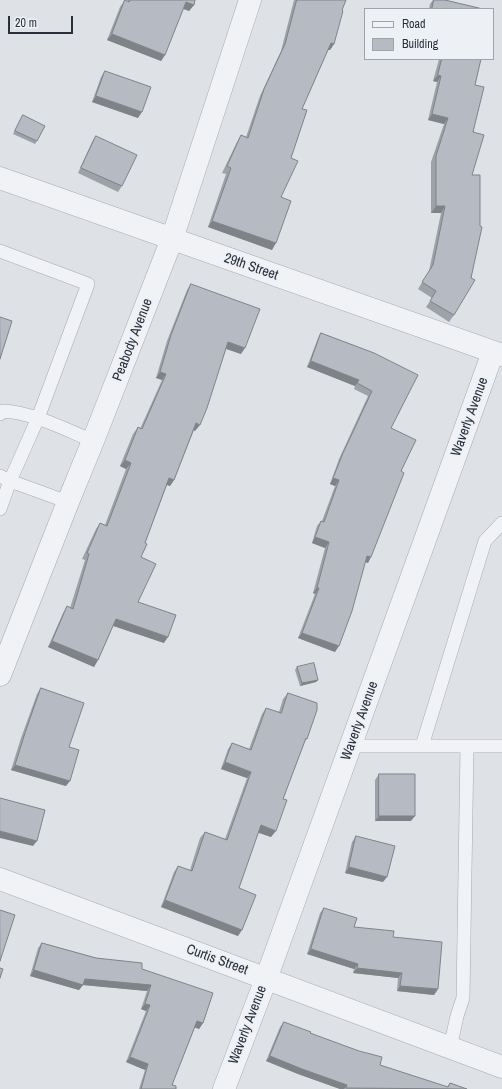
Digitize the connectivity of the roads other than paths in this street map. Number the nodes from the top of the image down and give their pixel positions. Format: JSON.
{"nodes":[{"id":1,"x":250,"y":0,"type":"edge"},
{"id":2,"x":0,"y":178,"type":"edge"},
{"id":3,"x":172,"y":239,"type":"junction"},
{"id":4,"x":0,"y":251,"type":"edge"},
{"id":5,"x":498,"y":354,"type":"edge"},
{"id":6,"x":0,"y":414,"type":"edge"},
{"id":7,"x":38,"y":418,"type":"junction"},
{"id":8,"x":93,"y":441,"type":"junction"},
{"id":9,"x":5,"y":479,"type":"edge"},
{"id":10,"x":68,"y":502,"type":"junction"},
{"id":11,"x":0,"y":509,"type":"edge"},
{"id":12,"x":502,"y":523,"type":"edge"},
{"id":13,"x":0,"y":675,"type":"edge"},
{"id":14,"x":350,"y":746,"type":"junction"},
{"id":15,"x":422,"y":746,"type":"junction"},
{"id":16,"x":467,"y":746,"type":"junction"},
{"id":17,"x":502,"y":746,"type":"edge"},
{"id":18,"x":0,"y":879,"type":"edge"},
{"id":19,"x":266,"y":979,"type":"junction"},
{"id":20,"x":450,"y":1048,"type":"junction"},
{"id":21,"x":502,"y":1067,"type":"edge"},
{"id":22,"x":224,"y":1089,"type":"edge"}],
"edges":[{"from":1,"to":3,"type":"street","name":"Peabody Avenue"},
{"from":2,"to":3,"type":"street","name":"29th Street"},
{"from":3,"to":5,"type":"street","name":"29th Street"},
{"from":3,"to":8,"type":"street","name":"Peabody Avenue"},
{"from":4,"to":7,"type":"lane"},
{"from":5,"to":14,"type":"street","name":"Waverly Avenue"},
{"from":6,"to":7,"type":"lane"},
{"from":7,"to":8,"type":"lane"},
{"from":7,"to":9,"type":"lane"},
{"from":8,"to":10,"type":"street","name":"Peabody Avenue"},
{"from":9,"to":10,"type":"lane"},
{"from":9,"to":11,"type":"lane"},
{"from":10,"to":13,"type":"street","name":"Peabody Avenue"},
{"from":12,"to":15,"type":"lane"},
{"from":14,"to":15,"type":"lane"},
{"from":14,"to":19,"type":"street","name":"Waverly Avenue"},
{"from":15,"to":16,"type":"lane"},
{"from":16,"to":17,"type":"lane"},
{"from":16,"to":20,"type":"lane"},
{"from":18,"to":19,"type":"street","name":"Curtis Street"},
{"from":19,"to":20,"type":"street","name":"Curtis Street"},
{"from":19,"to":22,"type":"street","name":"Waverly Avenue"},
{"from":20,"to":21,"type":"street","name":"Curtis Street"}]}
